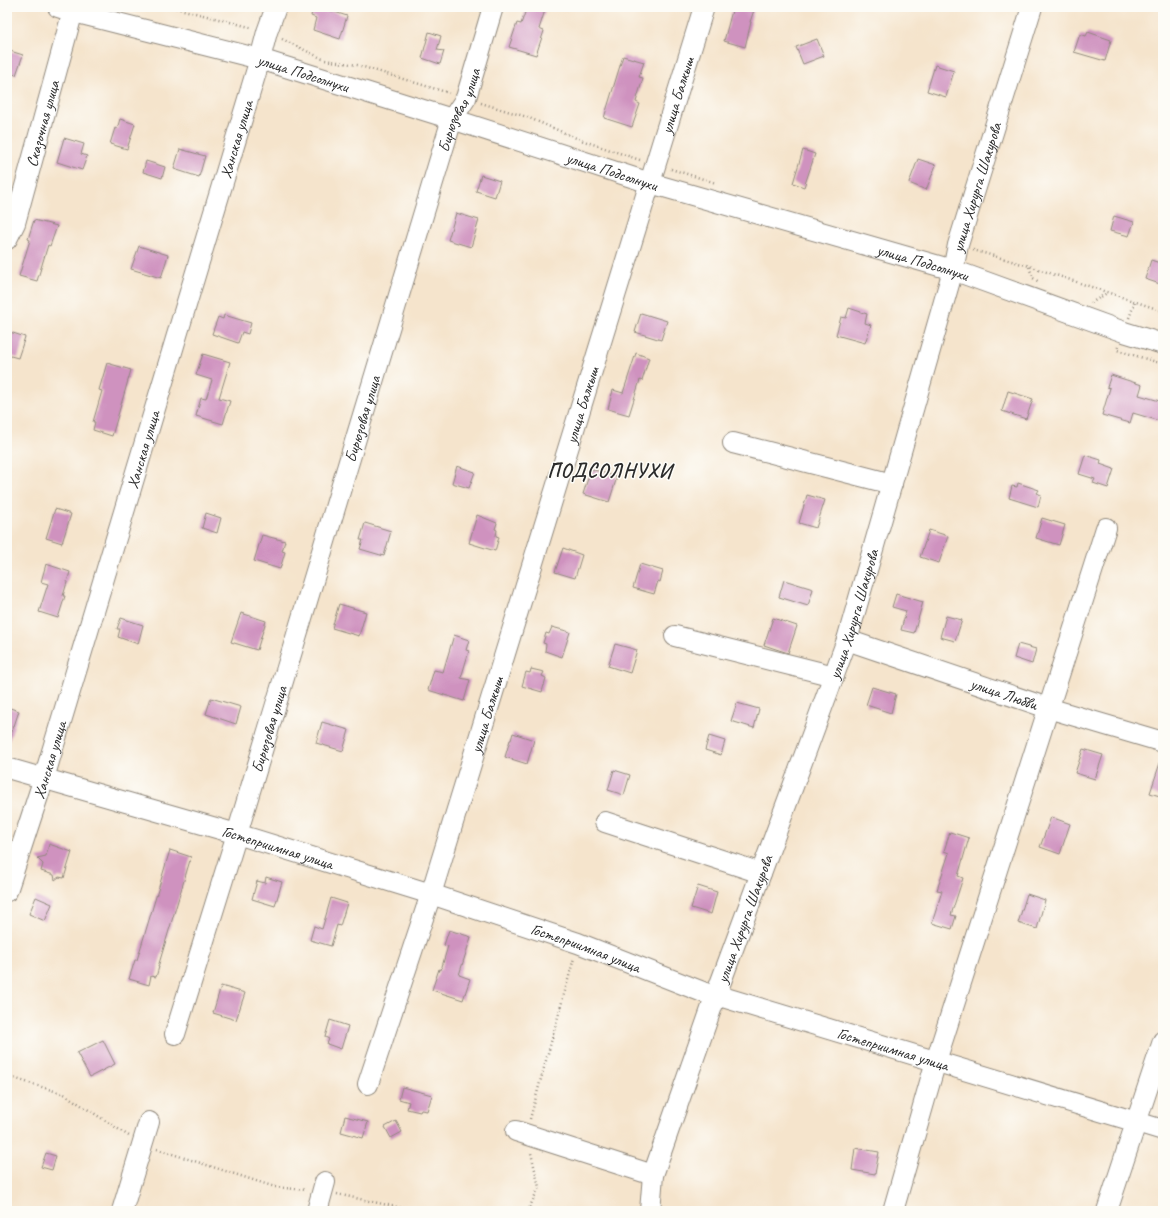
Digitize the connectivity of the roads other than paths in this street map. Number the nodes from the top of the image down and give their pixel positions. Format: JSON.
{"nodes":[{"id":1,"x":276,"y":7,"type":"edge"},
{"id":2,"x":493,"y":7,"type":"edge"},
{"id":3,"x":704,"y":7,"type":"edge"},
{"id":4,"x":1032,"y":7,"type":"edge"},
{"id":5,"x":69,"y":9,"type":"edge"},
{"id":6,"x":260,"y":58,"type":"junction"},
{"id":7,"x":452,"y":119,"type":"junction"},
{"id":8,"x":650,"y":183,"type":"junction"},
{"id":9,"x":7,"y":239,"type":"edge"},
{"id":10,"x":952,"y":270,"type":"junction"},
{"id":11,"x":1163,"y":344,"type":"edge"},
{"id":12,"x":734,"y":443,"type":"dead end"},
{"id":13,"x":892,"y":484,"type":"junction"},
{"id":14,"x":1106,"y":528,"type":"dead end"},
{"id":15,"x":675,"y":636,"type":"dead end"},
{"id":16,"x":848,"y":640,"type":"junction"},
{"id":17,"x":834,"y":676,"type":"junction"},
{"id":18,"x":1048,"y":708,"type":"junction"},
{"id":19,"x":1163,"y":742,"type":"edge"},
{"id":20,"x":7,"y":768,"type":"edge"},
{"id":21,"x":44,"y":778,"type":"junction"},
{"id":22,"x":604,"y":822,"type":"dead end"},
{"id":23,"x":237,"y":834,"type":"junction"},
{"id":24,"x":761,"y":873,"type":"junction"},
{"id":25,"x":7,"y":891,"type":"edge"},
{"id":26,"x":431,"y":894,"type":"junction"},
{"id":27,"x":716,"y":995,"type":"junction"},
{"id":28,"x":175,"y":1034,"type":"dead end"},
{"id":29,"x":1163,"y":1041,"type":"edge"},
{"id":30,"x":936,"y":1061,"type":"junction"},
{"id":31,"x":368,"y":1084,"type":"dead end"},
{"id":32,"x":1136,"y":1121,"type":"junction"},
{"id":33,"x":150,"y":1122,"type":"dead end"},
{"id":34,"x":1163,"y":1130,"type":"edge"},
{"id":35,"x":521,"y":1132,"type":"road end"},
{"id":36,"x":653,"y":1175,"type":"junction"},
{"id":37,"x":323,"y":1187,"type":"road end"},
{"id":38,"x":122,"y":1211,"type":"edge"},
{"id":39,"x":316,"y":1211,"type":"edge"},
{"id":40,"x":650,"y":1211,"type":"edge"},
{"id":41,"x":893,"y":1211,"type":"edge"},
{"id":42,"x":1108,"y":1211,"type":"edge"}],
"edges":[{"from":1,"to":6,"type":"street","name":"Ханская улица"},
{"from":2,"to":7,"type":"street","name":"Бирюзовая улица"},
{"from":3,"to":8,"type":"street","name":"улица Балкыш"},
{"from":4,"to":10,"type":"street","name":"улица Хирурга Шакурова"},
{"from":5,"to":6,"type":"street","name":"улица Подсолнухи"},
{"from":5,"to":9,"type":"street","name":"Сказочная улица"},
{"from":6,"to":7,"type":"street","name":"улица Подсолнухи"},
{"from":6,"to":21,"type":"street","name":"Ханская улица"},
{"from":7,"to":8,"type":"street","name":"улица Подсолнухи"},
{"from":7,"to":23,"type":"street","name":"Бирюзовая улица"},
{"from":8,"to":10,"type":"street","name":"улица Подсолнухи"},
{"from":8,"to":26,"type":"street","name":"улица Балкыш"},
{"from":10,"to":11,"type":"street","name":"улица Подсолнухи"},
{"from":10,"to":13,"type":"street","name":"улица Хирурга Шакурова"},
{"from":12,"to":13,"type":"street"},
{"from":13,"to":16,"type":"street","name":"улица Хирурга Шакурова"},
{"from":14,"to":18,"type":"street"},
{"from":15,"to":17,"type":"street"},
{"from":16,"to":17,"type":"street","name":"улица Хирурга Шакурова"},
{"from":16,"to":18,"type":"street","name":"улица Любви"},
{"from":17,"to":24,"type":"street","name":"улица Хирурга Шакурова"},
{"from":18,"to":19,"type":"street","name":"улица Любви"},
{"from":18,"to":30,"type":"street"},
{"from":20,"to":21,"type":"street","name":"Гостеприимная улица"},
{"from":21,"to":23,"type":"street","name":"Гостеприимная улица"},
{"from":21,"to":25,"type":"street","name":"Ханская улица"},
{"from":22,"to":24,"type":"street"},
{"from":23,"to":26,"type":"street","name":"Гостеприимная улица"},
{"from":23,"to":28,"type":"street","name":"Бирюзовая улица"},
{"from":24,"to":27,"type":"street","name":"улица Хирурга Шакурова"},
{"from":26,"to":27,"type":"street","name":"Гостеприимная улица"},
{"from":26,"to":31,"type":"street","name":"улица Балкыш"},
{"from":27,"to":30,"type":"street","name":"Гостеприимная улица"},
{"from":27,"to":36,"type":"street","name":"улица Хирурга Шакурова"},
{"from":29,"to":32,"type":"street"},
{"from":30,"to":32,"type":"street","name":"Гостеприимная улица"},
{"from":30,"to":41,"type":"street"},
{"from":32,"to":34,"type":"street","name":"Гостеприимная улица"},
{"from":32,"to":42,"type":"street"},
{"from":33,"to":38,"type":"street"},
{"from":35,"to":36,"type":"street"},
{"from":36,"to":40,"type":"street","name":"улица Хирурга Шакурова"},
{"from":37,"to":39,"type":"street"}]}
